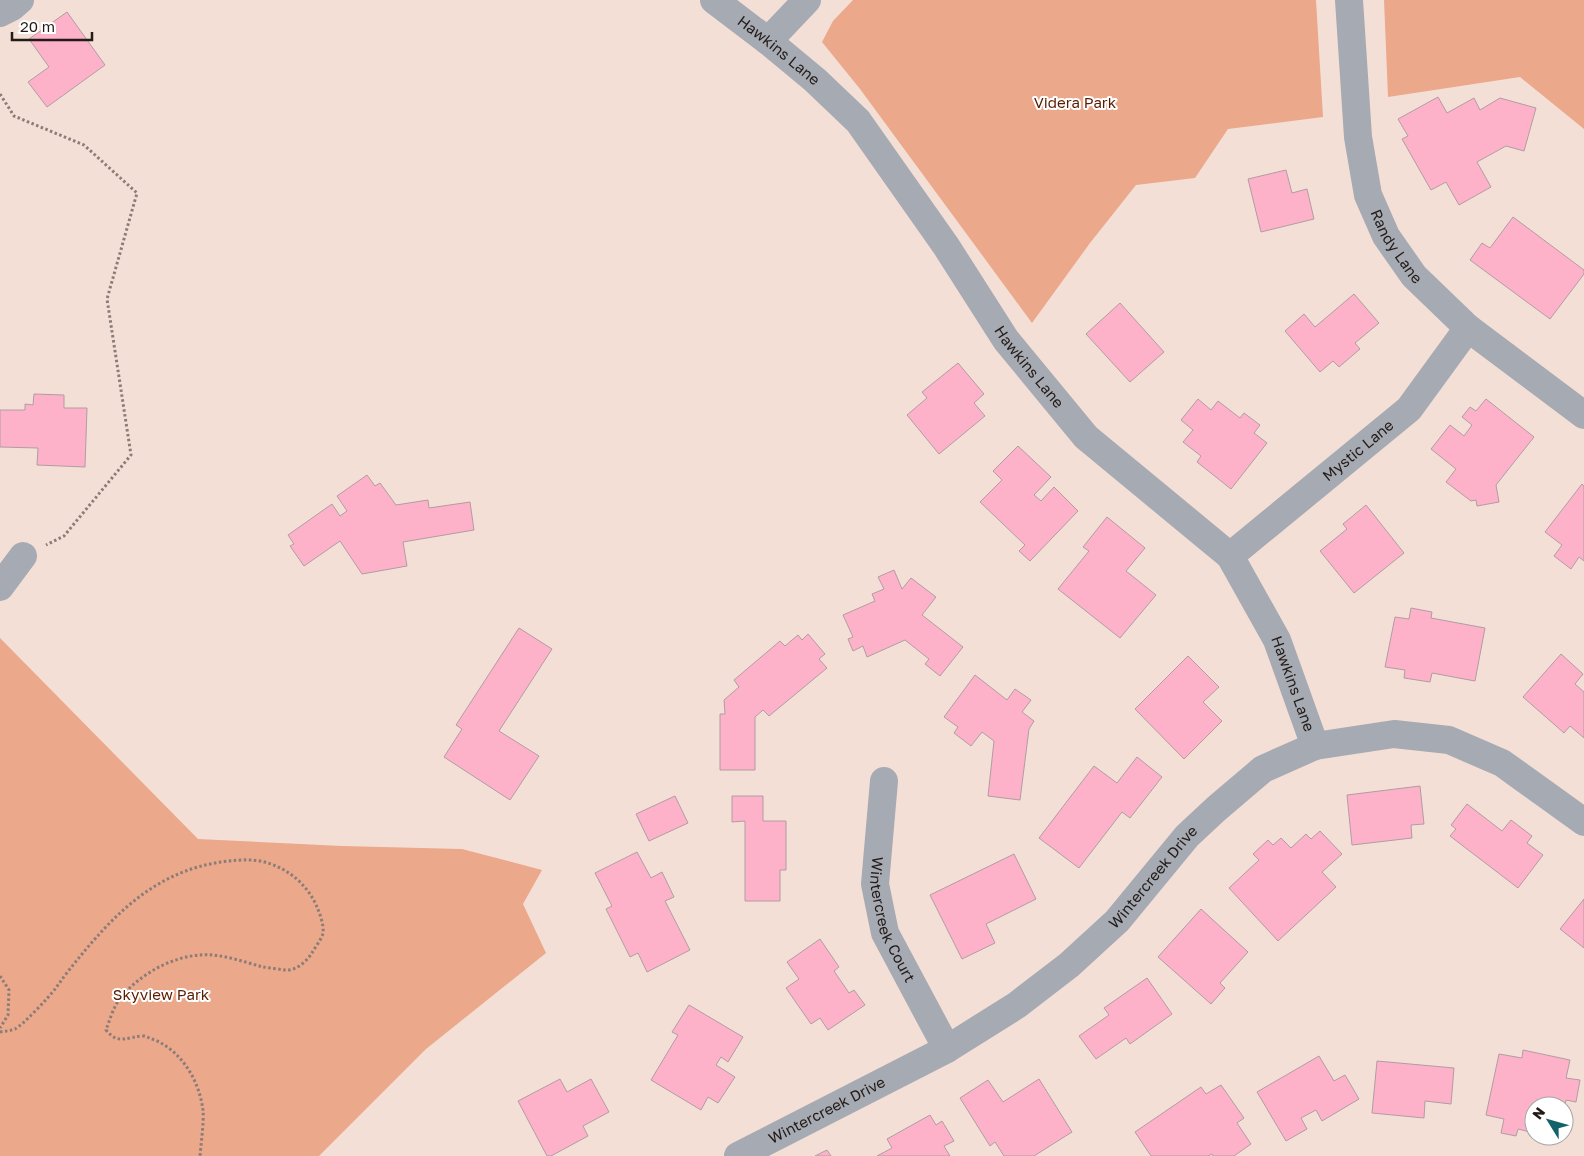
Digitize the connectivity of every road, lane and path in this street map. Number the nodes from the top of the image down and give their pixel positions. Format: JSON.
{"nodes":[{"id":1,"x":20,"y":0,"type":"edge"},
{"id":2,"x":714,"y":0,"type":"edge"},
{"id":3,"x":807,"y":0,"type":"edge"},
{"id":4,"x":1349,"y":0,"type":"edge"},
{"id":5,"x":0,"y":14,"type":"edge"},
{"id":6,"x":768,"y":41,"type":"junction"},
{"id":7,"x":0,"y":94,"type":"edge"},
{"id":8,"x":1468,"y":328,"type":"junction"},
{"id":9,"x":1584,"y":415,"type":"edge"},
{"id":10,"x":23,"y":556,"type":"joint"},
{"id":11,"x":1230,"y":556,"type":"junction"},
{"id":12,"x":0,"y":587,"type":"edge"},
{"id":13,"x":1315,"y":746,"type":"junction"},
{"id":14,"x":884,"y":781,"type":"dead end"},
{"id":15,"x":1584,"y":822,"type":"edge"},
{"id":16,"x":0,"y":976,"type":"edge"},
{"id":17,"x":0,"y":1028,"type":"edge"},
{"id":18,"x":0,"y":1032,"type":"edge"},
{"id":19,"x":947,"y":1050,"type":"junction"},
{"id":20,"x":200,"y":1156,"type":"edge"},
{"id":21,"x":738,"y":1156,"type":"edge"}],
"edges":[{"from":1,"to":5,"type":"street"},
{"from":2,"to":6,"type":"street","name":"Hawkins Lane"},
{"from":3,"to":6,"type":"street"},
{"from":4,"to":8,"type":"street","name":"Randy Lane"},
{"from":6,"to":11,"type":"street","name":"Hawkins Lane"},
{"from":7,"to":10,"type":"path"},
{"from":8,"to":9,"type":"street","name":"Randy Lane"},
{"from":8,"to":11,"type":"street","name":"Mystic Lane"},
{"from":10,"to":12,"type":"street"},
{"from":11,"to":13,"type":"street","name":"Hawkins Lane"},
{"from":13,"to":15,"type":"street","name":"Wintercreek Drive"},
{"from":13,"to":19,"type":"street","name":"Wintercreek Drive"},
{"from":14,"to":19,"type":"street","name":"Wintercreek Court"},
{"from":16,"to":17,"type":"path"},
{"from":18,"to":20,"type":"path"},
{"from":19,"to":21,"type":"street","name":"Wintercreek Drive"}]}
